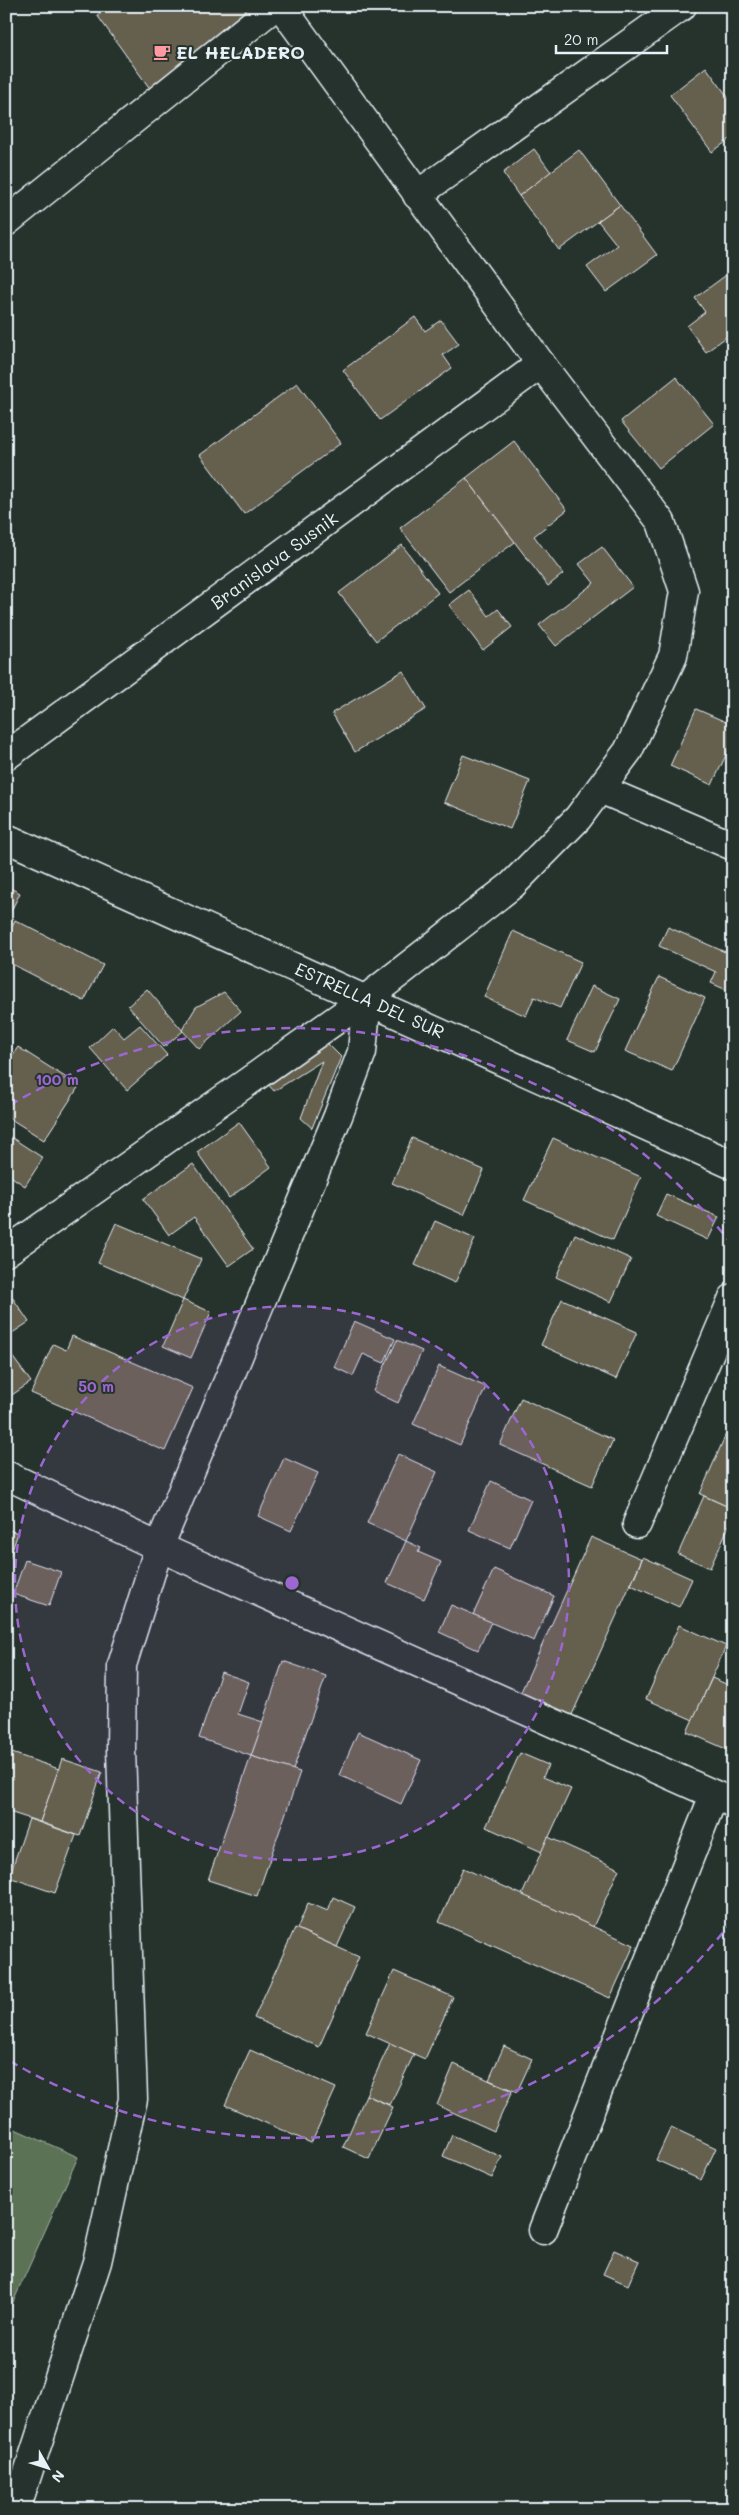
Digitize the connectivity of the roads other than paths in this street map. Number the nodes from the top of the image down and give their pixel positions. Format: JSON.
{"nodes":[{"id":1,"x":275,"y":6,"type":"edge"},
{"id":2,"x":281,"y":6,"type":"edge"},
{"id":3,"x":682,"y":6,"type":"edge"},
{"id":4,"x":417,"y":195,"type":"junction"},
{"id":5,"x":6,"y":222,"type":"edge"},
{"id":6,"x":541,"y":364,"type":"junction"},
{"id":7,"x":6,"y":756,"type":"edge"},
{"id":8,"x":600,"y":789,"type":"junction"},
{"id":9,"x":6,"y":838,"type":"edge"},
{"id":10,"x":733,"y":846,"type":"edge"},
{"id":11,"x":367,"y":998,"type":"junction"},
{"id":12,"x":733,"y":1164,"type":"edge"},
{"id":13,"x":6,"y":1252,"type":"edge"},
{"id":14,"x":733,"y":1298,"type":"edge"},
{"id":15,"x":6,"y":1475,"type":"edge"},
{"id":16,"x":637,"y":1524,"type":"dead end"},
{"id":17,"x":159,"y":1547,"type":"junction"},
{"id":18,"x":723,"y":1799,"type":"edge"},
{"id":19,"x":543,"y":2230,"type":"dead end"},
{"id":20,"x":16,"y":2509,"type":"edge"}],
"edges":[{"from":1,"to":5,"type":"street"},
{"from":2,"to":4,"type":"street"},
{"from":3,"to":4,"type":"street"},
{"from":4,"to":6,"type":"street"},
{"from":6,"to":7,"type":"street","name":"Branislava Susnik"},
{"from":6,"to":8,"type":"street"},
{"from":8,"to":10,"type":"street"},
{"from":8,"to":11,"type":"street"},
{"from":9,"to":11,"type":"street","name":"ESTRELLA DEL SUR"},
{"from":11,"to":12,"type":"street","name":"ESTRELLA DEL SUR"},
{"from":11,"to":13,"type":"street"},
{"from":11,"to":17,"type":"street"},
{"from":14,"to":16,"type":"street"},
{"from":15,"to":17,"type":"street"},
{"from":17,"to":18,"type":"street"},
{"from":17,"to":20,"type":"street"},
{"from":18,"to":19,"type":"street"}]}
